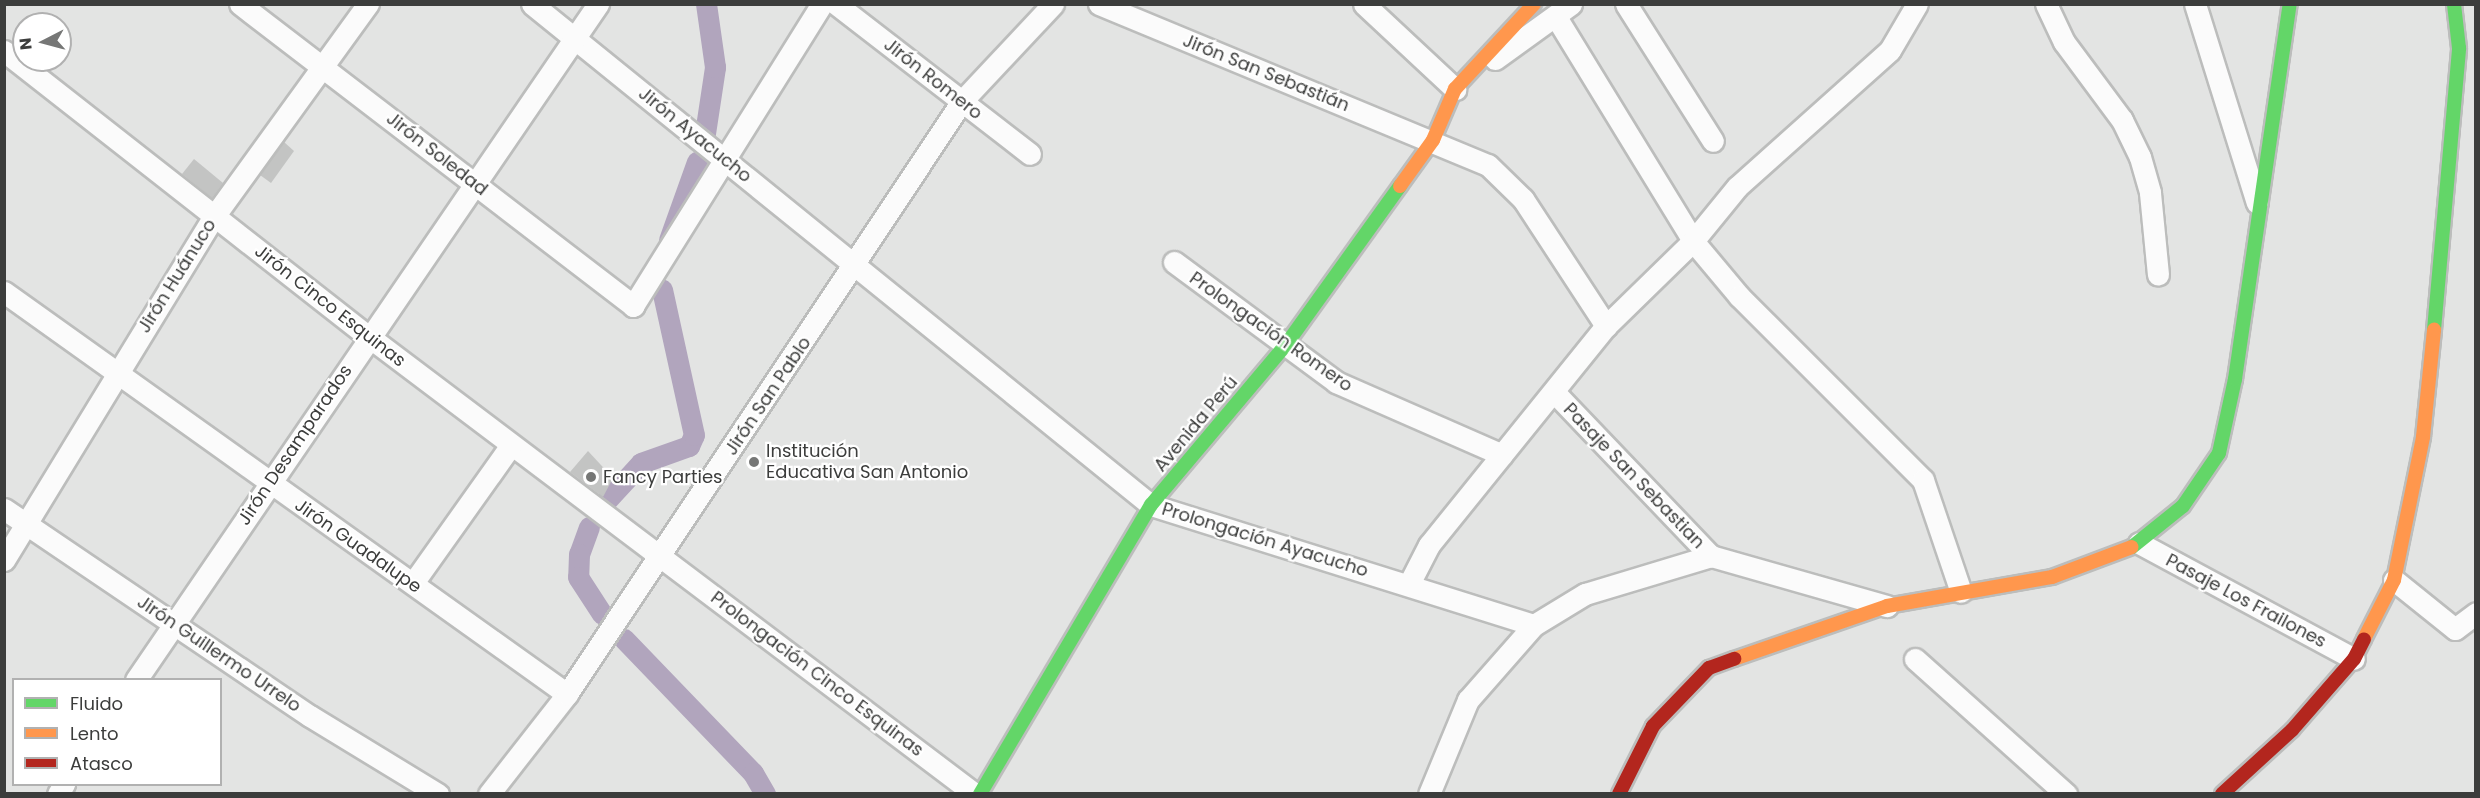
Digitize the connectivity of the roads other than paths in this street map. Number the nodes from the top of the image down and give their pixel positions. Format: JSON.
{"nodes":[{"id":1,"x":240,"y":4,"type":"edge"},
{"id":2,"x":368,"y":4,"type":"edge"},
{"id":3,"x":532,"y":4,"type":"edge"},
{"id":4,"x":598,"y":4,"type":"edge"},
{"id":5,"x":822,"y":4,"type":"edge"},
{"id":6,"x":836,"y":4,"type":"edge"},
{"id":7,"x":1053,"y":4,"type":"edge"},
{"id":8,"x":1099,"y":4,"type":"edge"},
{"id":9,"x":1364,"y":4,"type":"edge"},
{"id":10,"x":1534,"y":4,"type":"edge"},
{"id":11,"x":1626,"y":4,"type":"edge"},
{"id":12,"x":1917,"y":4,"type":"edge"},
{"id":13,"x":2046,"y":4,"type":"edge"},
{"id":14,"x":2195,"y":4,"type":"edge"},
{"id":15,"x":2290,"y":4,"type":"edge"},
{"id":16,"x":2454,"y":4,"type":"edge"},
{"id":17,"x":1563,"y":11,"type":"edge"},
{"id":18,"x":573,"y":38,"type":"junction"},
{"id":19,"x":4,"y":51,"type":"edge"},
{"id":20,"x":321,"y":64,"type":"junction"},
{"id":21,"x":1477,"y":65,"type":"junction"},
{"id":22,"x":1455,"y":89,"type":"junction"},
{"id":23,"x":962,"y":101,"type":"junction"},
{"id":24,"x":1433,"y":140,"type":"junction"},
{"id":25,"x":1713,"y":141,"type":"dead end"},
{"id":26,"x":1030,"y":154,"type":"dead end"},
{"id":27,"x":725,"y":158,"type":"junction"},
{"id":28,"x":474,"y":182,"type":"junction"},
{"id":29,"x":215,"y":216,"type":"junction"},
{"id":30,"x":2261,"y":218,"type":"junction"},
{"id":31,"x":1692,"y":241,"type":"junction"},
{"id":32,"x":1174,"y":262,"type":"dead end"},
{"id":33,"x":856,"y":267,"type":"junction"},
{"id":34,"x":2158,"y":275,"type":"dead end"},
{"id":35,"x":4,"y":292,"type":"edge"},
{"id":36,"x":1606,"y":326,"type":"junction"},
{"id":37,"x":368,"y":336,"type":"junction"},
{"id":38,"x":1285,"y":346,"type":"junction"},
{"id":39,"x":118,"y":371,"type":"junction"},
{"id":40,"x":1555,"y":393,"type":"junction"},
{"id":41,"x":511,"y":445,"type":"junction"},
{"id":42,"x":1502,"y":455,"type":"junction"},
{"id":43,"x":269,"y":484,"type":"junction"},
{"id":44,"x":1151,"y":506,"type":"junction"},
{"id":45,"x":4,"y":509,"type":"edge"},
{"id":46,"x":26,"y":523,"type":"junction"},
{"id":47,"x":2139,"y":543,"type":"junction"},
{"id":48,"x":660,"y":554,"type":"junction"},
{"id":49,"x":1711,"y":556,"type":"junction"},
{"id":50,"x":4,"y":560,"type":"edge"},
{"id":51,"x":2394,"y":580,"type":"junction"},
{"id":52,"x":1410,"y":582,"type":"junction"},
{"id":53,"x":413,"y":583,"type":"junction"},
{"id":54,"x":1961,"y":592,"type":"junction"},
{"id":55,"x":1887,"y":606,"type":"junction"},
{"id":56,"x":2475,"y":613,"type":"edge"},
{"id":57,"x":174,"y":624,"type":"junction"},
{"id":58,"x":1534,"y":625,"type":"junction"},
{"id":59,"x":1915,"y":659,"type":"dead end"},
{"id":60,"x":2354,"y":659,"type":"junction"},
{"id":61,"x":137,"y":678,"type":"edge"},
{"id":62,"x":567,"y":694,"type":"junction"},
{"id":63,"x":438,"y":794,"type":"edge"},
{"id":64,"x":489,"y":794,"type":"edge"},
{"id":65,"x":975,"y":794,"type":"edge"},
{"id":66,"x":980,"y":794,"type":"edge"},
{"id":67,"x":1429,"y":794,"type":"edge"},
{"id":68,"x":1619,"y":794,"type":"edge"},
{"id":69,"x":2066,"y":794,"type":"edge"},
{"id":70,"x":2222,"y":794,"type":"edge"}],
"edges":[{"from":1,"to":20,"type":"street","name":"Jirón Soledad"},
{"from":2,"to":20,"type":"street","name":"Jirón Huánuco"},
{"from":3,"to":18,"type":"street","name":"Jirón Ayacucho"},
{"from":4,"to":18,"type":"street","name":"Jirón Desamparados"},
{"from":5,"to":27,"type":"street"},
{"from":6,"to":23,"type":"street","name":"Jirón Romero"},
{"from":7,"to":23,"type":"street","name":"Jirón San Pablo"},
{"from":8,"to":24,"type":"street","name":"Jirón San Sebastián"},
{"from":9,"to":22,"type":"street"},
{"from":10,"to":21,"type":"street","name":"Avenida Perú"},
{"from":11,"to":25,"type":"street"},
{"from":12,"to":31,"type":"street"},
{"from":13,"to":34,"type":"street"},
{"from":14,"to":30,"type":"street"},
{"from":15,"to":30,"type":"street"},
{"from":16,"to":51,"type":"street"},
{"from":17,"to":21,"type":"street"},
{"from":17,"to":31,"type":"street"},
{"from":18,"to":27,"type":"street","name":"Jirón Ayacucho"},
{"from":18,"to":28,"type":"street","name":"Jirón Desamparados"},
{"from":19,"to":29,"type":"street","name":"Jirón Cinco Esquinas"},
{"from":20,"to":28,"type":"street","name":"Jirón Soledad"},
{"from":20,"to":29,"type":"street","name":"Jirón Huánuco"},
{"from":21,"to":22,"type":"street","name":"Avenida Perú"},
{"from":22,"to":24,"type":"street","name":"Avenida Perú"},
{"from":23,"to":26,"type":"street","name":"Jirón Romero"},
{"from":23,"to":33,"type":"street","name":"Jirón San Pablo"},
{"from":24,"to":36,"type":"street","name":"Jirón San Sebastián"},
{"from":24,"to":38,"type":"street","name":"Avenida Perú"},
{"from":27,"to":28,"type":"street","name":"Jirón Soledad"},
{"from":27,"to":33,"type":"street","name":"Jirón Ayacucho"},
{"from":28,"to":37,"type":"street","name":"Jirón Desamparados"},
{"from":29,"to":37,"type":"street","name":"Jirón Cinco Esquinas"},
{"from":29,"to":39,"type":"street","name":"Jirón Huánuco"},
{"from":30,"to":47,"type":"street"},
{"from":31,"to":36,"type":"street"},
{"from":31,"to":54,"type":"street"},
{"from":32,"to":38,"type":"street","name":"Prolongación Romero"},
{"from":33,"to":44,"type":"street","name":"Prolongación Ayacucho"},
{"from":33,"to":48,"type":"street","name":"Jirón San Pablo"},
{"from":35,"to":39,"type":"street","name":"Jirón Guadalupe"},
{"from":36,"to":40,"type":"street"},
{"from":37,"to":41,"type":"street","name":"Jirón Cinco Esquinas"},
{"from":37,"to":43,"type":"street","name":"Jirón Desamparados"},
{"from":38,"to":42,"type":"street","name":"Prolongación Romero"},
{"from":38,"to":44,"type":"street","name":"Avenida Perú"},
{"from":39,"to":43,"type":"street","name":"Jirón Guadalupe"},
{"from":39,"to":46,"type":"street","name":"Jirón Huánuco"},
{"from":40,"to":42,"type":"street"},
{"from":40,"to":49,"type":"street","name":"Pasaje San Sebastian"},
{"from":41,"to":48,"type":"street","name":"Jirón Cinco Esquinas"},
{"from":41,"to":53,"type":"street"},
{"from":42,"to":52,"type":"street"},
{"from":43,"to":53,"type":"street","name":"Jirón Guadalupe"},
{"from":43,"to":57,"type":"street","name":"Jirón Desamparados"},
{"from":44,"to":52,"type":"street","name":"Prolongación Ayacucho"},
{"from":44,"to":66,"type":"street","name":"Avenida Perú"},
{"from":45,"to":46,"type":"street","name":"Jirón Guillermo Urrelo"},
{"from":46,"to":50,"type":"street","name":"Jirón Huánuco"},
{"from":46,"to":57,"type":"street","name":"Jirón Guillermo Urrelo"},
{"from":47,"to":54,"type":"street"},
{"from":47,"to":60,"type":"street","name":"Pasaje Los Frailones"},
{"from":48,"to":62,"type":"street","name":"Jirón San Pablo"},
{"from":48,"to":65,"type":"street","name":"Prolongación Cinco Esquinas"},
{"from":49,"to":55,"type":"street","name":"Pasaje San Sebastian"},
{"from":49,"to":58,"type":"street"},
{"from":51,"to":56,"type":"street"},
{"from":51,"to":60,"type":"street"},
{"from":52,"to":58,"type":"street","name":"Prolongación Ayacucho"},
{"from":53,"to":62,"type":"street","name":"Jirón Guadalupe"},
{"from":54,"to":55,"type":"street"},
{"from":55,"to":68,"type":"street"},
{"from":57,"to":61,"type":"street","name":"Jirón Desamparados"},
{"from":57,"to":63,"type":"street","name":"Jirón Guillermo Urrelo"},
{"from":58,"to":67,"type":"street"},
{"from":59,"to":69,"type":"street"},
{"from":60,"to":70,"type":"street"},
{"from":62,"to":64,"type":"street","name":"Jirón San Pablo"}]}
